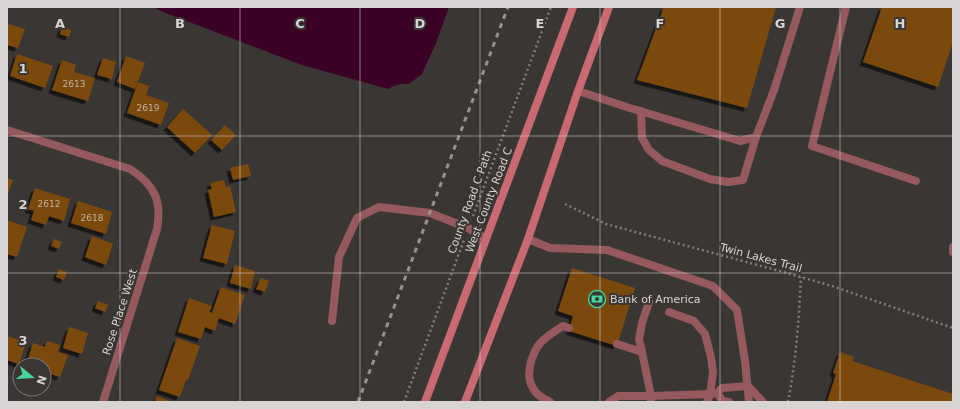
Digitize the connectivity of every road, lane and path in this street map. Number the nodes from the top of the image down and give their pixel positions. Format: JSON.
{"nodes":[{"id":1,"x":551,"y":7,"type":"edge"},
{"id":2,"x":573,"y":7,"type":"edge"},
{"id":3,"x":609,"y":7,"type":"edge"},
{"id":4,"x":800,"y":7,"type":"edge"},
{"id":5,"x":846,"y":7,"type":"edge"},
{"id":6,"x":578,"y":91,"type":"junction"},
{"id":7,"x":641,"y":111,"type":"junction"},
{"id":8,"x":7,"y":130,"type":"edge"},
{"id":9,"x":756,"y":137,"type":"junction"},
{"id":10,"x":916,"y":181,"type":"dead end"},
{"id":11,"x":565,"y":204,"type":"dead end"},
{"id":12,"x":468,"y":228,"type":"junction"},
{"id":13,"x":486,"y":239,"type":"junction"},
{"id":14,"x":528,"y":239,"type":"junction"},
{"id":15,"x":953,"y":247,"type":"edge"},
{"id":16,"x":953,"y":252,"type":"edge"},
{"id":17,"x":801,"y":277,"type":"junction"},
{"id":18,"x":649,"y":302,"type":"dead end"},
{"id":19,"x":669,"y":312,"type":"dead end"},
{"id":20,"x":332,"y":321,"type":"dead end"},
{"id":21,"x":569,"y":328,"type":"dead end"},
{"id":22,"x":953,"y":328,"type":"edge"},
{"id":23,"x":617,"y":344,"type":"dead end"},
{"id":24,"x":642,"y":352,"type":"junction"},
{"id":25,"x":748,"y":386,"type":"junction"},
{"id":26,"x":714,"y":394,"type":"junction"},
{"id":27,"x":651,"y":399,"type":"edge"},
{"id":28,"x":103,"y":402,"type":"edge"},
{"id":29,"x":404,"y":402,"type":"edge"},
{"id":30,"x":425,"y":402,"type":"edge"},
{"id":31,"x":465,"y":402,"type":"edge"},
{"id":32,"x":550,"y":402,"type":"edge"},
{"id":33,"x":609,"y":402,"type":"edge"},
{"id":34,"x":707,"y":402,"type":"edge"},
{"id":35,"x":729,"y":402,"type":"edge"},
{"id":36,"x":749,"y":402,"type":"edge"},
{"id":37,"x":763,"y":402,"type":"edge"},
{"id":38,"x":788,"y":402,"type":"edge"}],
"edges":[{"from":1,"to":12,"type":"path","name":"County Road C Path"},
{"from":2,"to":13,"type":"main road","name":"West County Road C"},
{"from":3,"to":6,"type":"main road"},
{"from":4,"to":9,"type":"street"},
{"from":5,"to":10,"type":"street"},
{"from":6,"to":7,"type":"street"},
{"from":6,"to":14,"type":"main road"},
{"from":7,"to":9,"type":"street"},
{"from":7,"to":9,"type":"street"},
{"from":8,"to":28,"type":"street","name":"Rose Place West"},
{"from":11,"to":17,"type":"path","name":"Twin Lakes Trail"},
{"from":12,"to":13,"type":"street"},
{"from":12,"to":20,"type":"street"},
{"from":12,"to":29,"type":"path","name":"County Road C Path"},
{"from":13,"to":30,"type":"main road","name":"West County Road C"},
{"from":14,"to":25,"type":"street"},
{"from":14,"to":31,"type":"main road"},
{"from":15,"to":16,"type":"street"},
{"from":17,"to":22,"type":"path","name":"Twin Lakes Trail"},
{"from":17,"to":38,"type":"path"},
{"from":18,"to":24,"type":"street"},
{"from":19,"to":26,"type":"street"},
{"from":21,"to":32,"type":"street"},
{"from":23,"to":24,"type":"street"},
{"from":24,"to":27,"type":"street"},
{"from":25,"to":26,"type":"street"},
{"from":25,"to":36,"type":"street"},
{"from":25,"to":37,"type":"street"},
{"from":26,"to":27,"type":"street"},
{"from":26,"to":34,"type":"street"},
{"from":26,"to":35,"type":"street"},
{"from":27,"to":33,"type":"street"}]}
